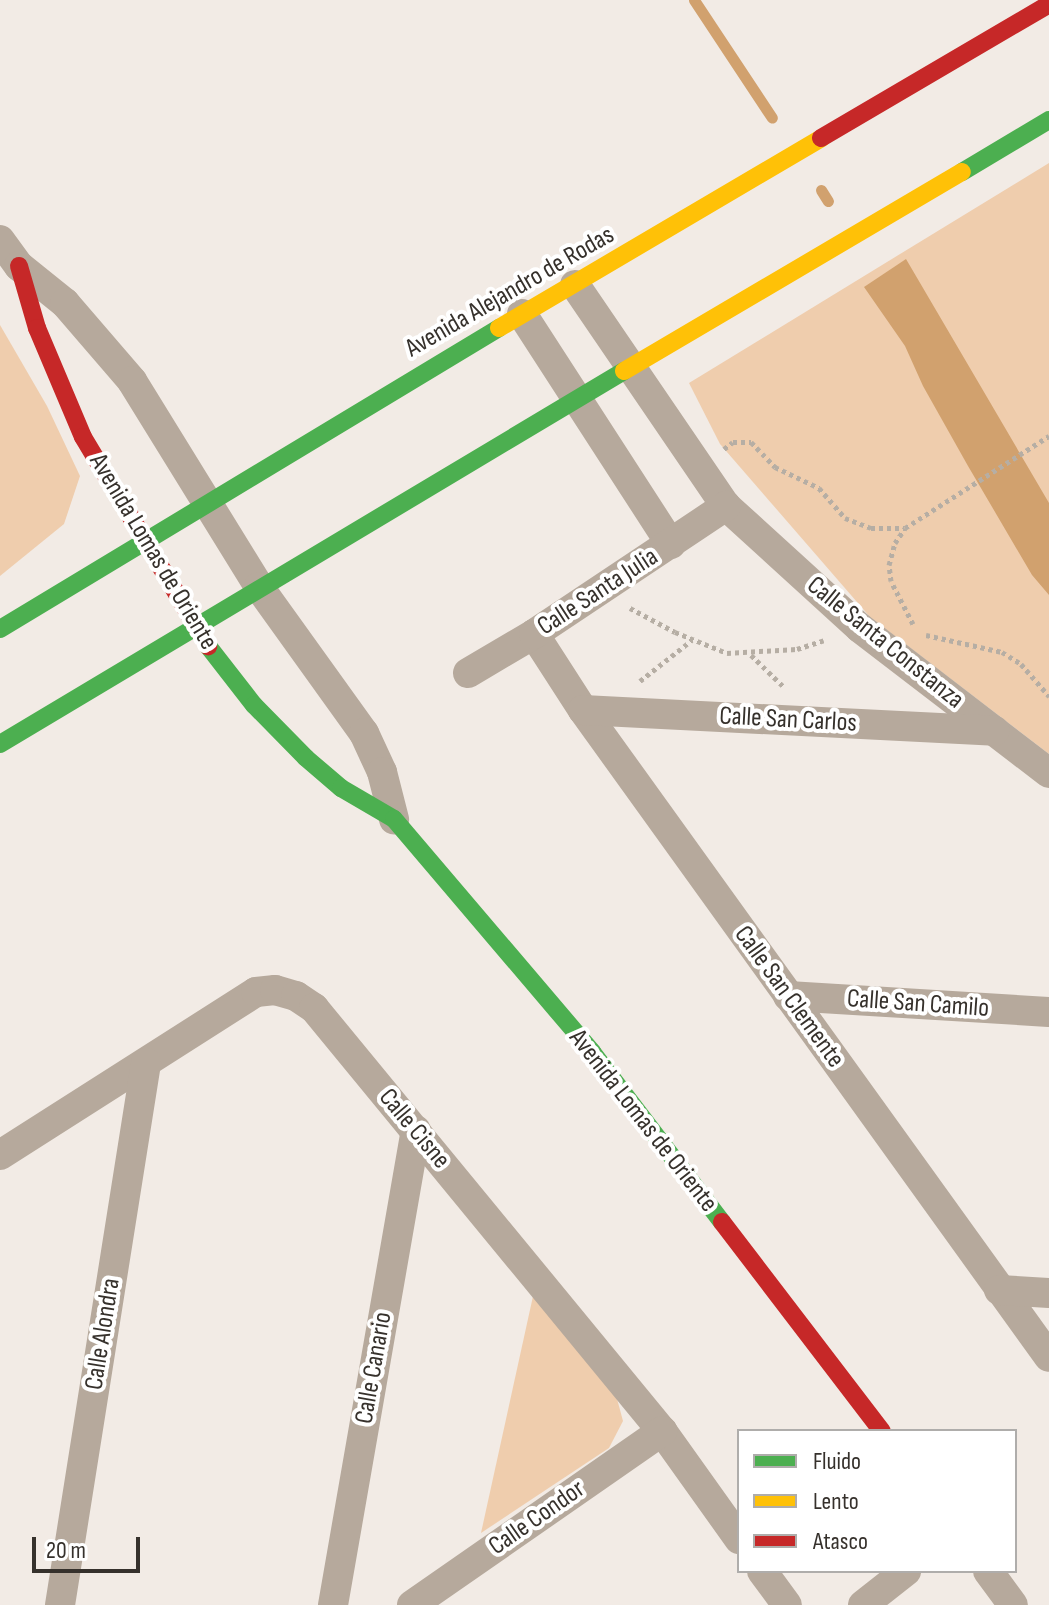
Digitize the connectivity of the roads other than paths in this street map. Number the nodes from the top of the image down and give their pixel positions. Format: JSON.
{"nodes":[{"id":1,"x":1049,"y":4,"type":"edge"},
{"id":2,"x":1049,"y":120,"type":"edge"},
{"id":3,"x":0,"y":240,"type":"edge"},
{"id":4,"x":19,"y":266,"type":"junction"},
{"id":5,"x":575,"y":285,"type":"junction"},
{"id":6,"x":522,"y":314,"type":"junction"},
{"id":7,"x":631,"y":367,"type":"junction"},
{"id":8,"x":576,"y":398,"type":"junction"},
{"id":9,"x":208,"y":502,"type":"junction"},
{"id":10,"x":726,"y":506,"type":"junction"},
{"id":11,"x":142,"y":542,"type":"junction"},
{"id":12,"x":671,"y":544,"type":"junction"},
{"id":13,"x":259,"y":587,"type":"junction"},
{"id":14,"x":194,"y":628,"type":"junction"},
{"id":15,"x":0,"y":629,"type":"edge"},
{"id":16,"x":534,"y":634,"type":"junction"},
{"id":17,"x":468,"y":673,"type":"dead end"},
{"id":18,"x":583,"y":710,"type":"junction"},
{"id":19,"x":994,"y":731,"type":"junction"},
{"id":20,"x":0,"y":744,"type":"edge"},
{"id":21,"x":1049,"y":773,"type":"edge"},
{"id":22,"x":394,"y":819,"type":"junction"},
{"id":23,"x":788,"y":996,"type":"junction"},
{"id":24,"x":1049,"y":1012,"type":"edge"},
{"id":25,"x":146,"y":1063,"type":"junction"},
{"id":26,"x":416,"y":1130,"type":"junction"},
{"id":27,"x":0,"y":1155,"type":"edge"},
{"id":28,"x":999,"y":1290,"type":"junction"},
{"id":29,"x":1049,"y":1293,"type":"edge"},
{"id":30,"x":1049,"y":1357,"type":"edge"},
{"id":31,"x":880,"y":1429,"type":"edge"},
{"id":32,"x":662,"y":1431,"type":"junction"},
{"id":33,"x":737,"y":1536,"type":"edge"},
{"id":34,"x":763,"y":1573,"type":"edge"},
{"id":35,"x":903,"y":1573,"type":"edge"},
{"id":36,"x":60,"y":1605,"type":"edge"},
{"id":37,"x":333,"y":1605,"type":"edge"},
{"id":38,"x":412,"y":1605,"type":"edge"},
{"id":39,"x":787,"y":1605,"type":"edge"},
{"id":40,"x":863,"y":1605,"type":"edge"}],
"edges":[{"from":1,"to":5,"type":"street","name":"Avenida Alejandro de Rodas"},
{"from":2,"to":7,"type":"street"},
{"from":3,"to":4,"type":"street","name":"Avenida Lomas de Oriente"},
{"from":4,"to":9,"type":"street","name":"Avenida Lomas de Oriente"},
{"from":4,"to":11,"type":"street","name":"Avenida Lomas de Oriente"},
{"from":5,"to":6,"type":"street","name":"Avenida Alejandro de Rodas"},
{"from":5,"to":7,"type":"street","name":"Calle Santa Constanza"},
{"from":6,"to":8,"type":"street"},
{"from":6,"to":9,"type":"street","name":"Avenida Alejandro de Rodas"},
{"from":7,"to":8,"type":"street"},
{"from":7,"to":10,"type":"street","name":"Calle Santa Constanza"},
{"from":8,"to":12,"type":"street"},
{"from":8,"to":13,"type":"street"},
{"from":9,"to":11,"type":"street","name":"Avenida Alejandro de Rodas"},
{"from":9,"to":13,"type":"street","name":"Avenida Lomas de Oriente"},
{"from":10,"to":12,"type":"street","name":"Calle Santa Julia"},
{"from":10,"to":19,"type":"street","name":"Calle Santa Constanza"},
{"from":11,"to":14,"type":"street","name":"Avenida Lomas de Oriente"},
{"from":11,"to":15,"type":"street","name":"Avenida Alejandro de Rodas"},
{"from":12,"to":16,"type":"street","name":"Calle Santa Julia"},
{"from":13,"to":14,"type":"street"},
{"from":13,"to":22,"type":"street","name":"Avenida Lomas de Oriente"},
{"from":14,"to":20,"type":"street"},
{"from":14,"to":22,"type":"street","name":"Avenida Lomas de Oriente"},
{"from":16,"to":17,"type":"street","name":"Calle Santa Julia"},
{"from":16,"to":18,"type":"street","name":"Calle San Clemente"},
{"from":18,"to":19,"type":"street","name":"Calle San Carlos"},
{"from":18,"to":23,"type":"street","name":"Calle San Clemente"},
{"from":19,"to":21,"type":"street","name":"Calle Santa Constanza"},
{"from":22,"to":31,"type":"street","name":"Avenida Lomas de Oriente"},
{"from":23,"to":24,"type":"street","name":"Calle San Camilo"},
{"from":23,"to":28,"type":"street","name":"Calle San Clemente"},
{"from":25,"to":26,"type":"street","name":"Calle Cisne"},
{"from":25,"to":27,"type":"street","name":"Calle Cisne"},
{"from":25,"to":36,"type":"street","name":"Calle Alondra"},
{"from":26,"to":32,"type":"street","name":"Calle Cisne"},
{"from":26,"to":37,"type":"street","name":"Calle Canario"},
{"from":28,"to":29,"type":"street"},
{"from":28,"to":30,"type":"street","name":"Calle San Clemente"},
{"from":32,"to":33,"type":"street","name":"Calle Cisne"},
{"from":32,"to":38,"type":"street","name":"Calle Condor"},
{"from":34,"to":39,"type":"street"},
{"from":35,"to":40,"type":"street"}]}
